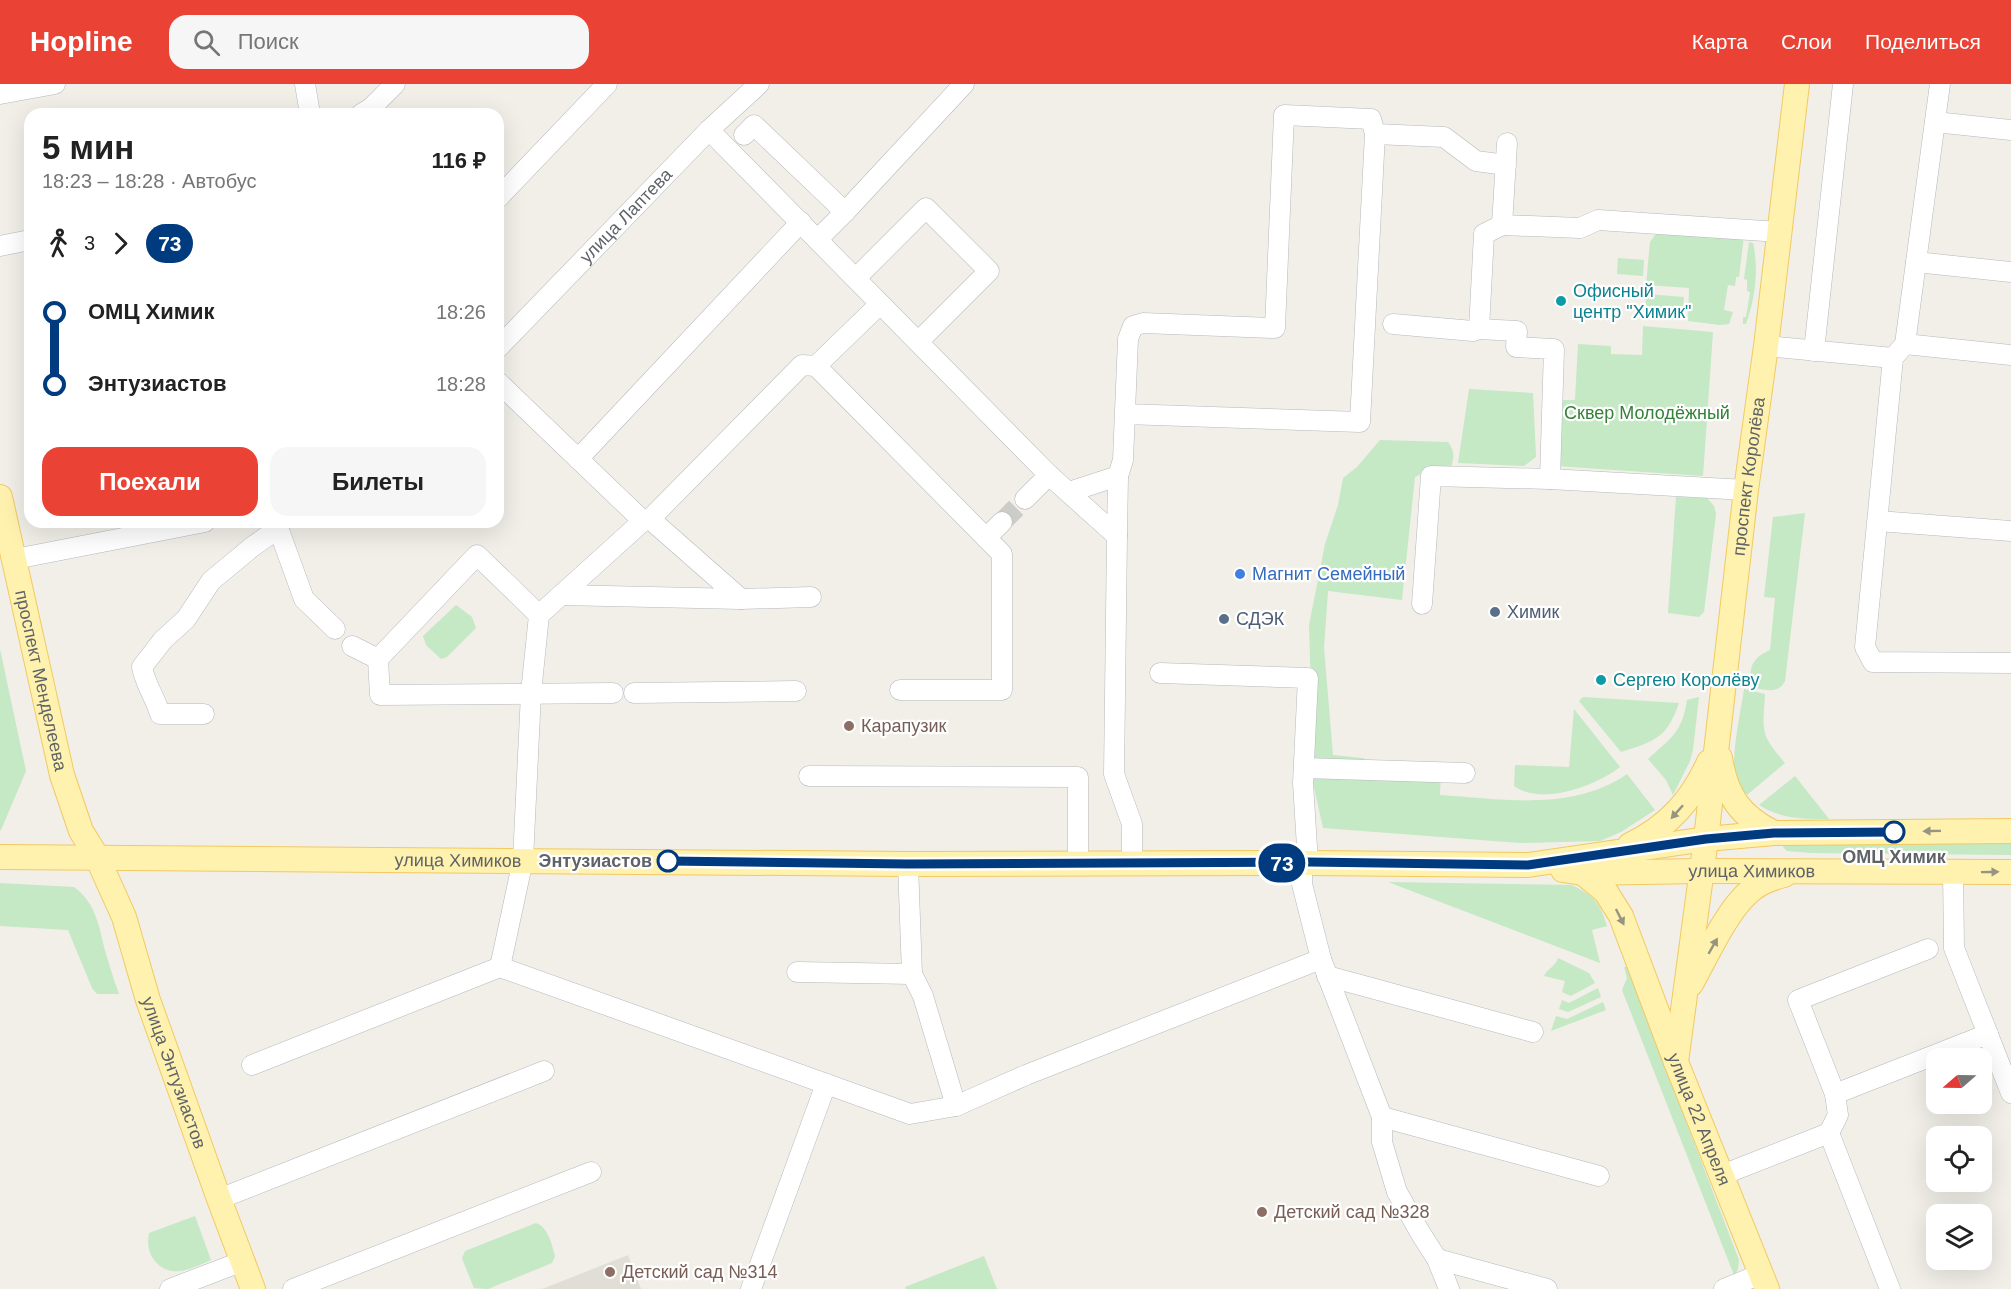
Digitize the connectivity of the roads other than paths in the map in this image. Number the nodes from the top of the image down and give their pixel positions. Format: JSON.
{"nodes":[{"id":1,"x":305,"y":84,"type":"edge"},
{"id":2,"x":395,"y":84,"type":"edge"},
{"id":3,"x":607,"y":84,"type":"edge"},
{"id":4,"x":758,"y":84,"type":"edge"},
{"id":5,"x":964,"y":84,"type":"edge"},
{"id":6,"x":1797,"y":84,"type":"edge"},
{"id":7,"x":1843,"y":84,"type":"edge"},
{"id":8,"x":1940,"y":84,"type":"edge"},
{"id":9,"x":47,"y":85,"type":"edge"},
{"id":10,"x":0,"y":94,"type":"edge"},
{"id":11,"x":309,"y":108,"type":"edge"},
{"id":12,"x":371,"y":108,"type":"edge"},
{"id":13,"x":1935,"y":122,"type":"junction"},
{"id":14,"x":709,"y":130,"type":"junction"},
{"id":15,"x":2011,"y":130,"type":"edge"},
{"id":16,"x":1375,"y":134,"type":"junction"},
{"id":17,"x":744,"y":135,"type":"dead end"},
{"id":18,"x":1507,"y":143,"type":"dead end"},
{"id":19,"x":1506,"y":165,"type":"junction"},
{"id":20,"x":504,"y":192,"type":"edge"},
{"id":21,"x":845,"y":212,"type":"junction"},
{"id":22,"x":801,"y":222,"type":"junction"},
{"id":23,"x":1502,"y":225,"type":"junction"},
{"id":24,"x":1780,"y":232,"type":"junction"},
{"id":25,"x":818,"y":239,"type":"junction"},
{"id":26,"x":24,"y":241,"type":"edge"},
{"id":27,"x":0,"y":246,"type":"edge"},
{"id":28,"x":1916,"y":262,"type":"junction"},
{"id":29,"x":2011,"y":272,"type":"edge"},
{"id":30,"x":856,"y":278,"type":"junction"},
{"id":31,"x":880,"y":303,"type":"junction"},
{"id":32,"x":1393,"y":324,"type":"dead end"},
{"id":33,"x":1479,"y":328,"type":"junction"},
{"id":34,"x":504,"y":342,"type":"edge"},
{"id":35,"x":918,"y":342,"type":"junction"},
{"id":36,"x":1766,"y":346,"type":"junction"},
{"id":37,"x":1814,"y":351,"type":"junction"},
{"id":38,"x":1899,"y":351,"type":"junction"},
{"id":39,"x":2011,"y":356,"type":"edge"},
{"id":40,"x":816,"y":366,"type":"junction"},
{"id":41,"x":504,"y":388,"type":"edge"},
{"id":42,"x":1125,"y":414,"type":"junction"},
{"id":43,"x":578,"y":459,"type":"junction"},
{"id":44,"x":1049,"y":475,"type":"junction"},
{"id":45,"x":1118,"y":476,"type":"junction"},
{"id":46,"x":1550,"y":480,"type":"junction"},
{"id":47,"x":1746,"y":490,"type":"junction"},
{"id":48,"x":1069,"y":492,"type":"junction"},
{"id":49,"x":0,"y":497,"type":"edge"},
{"id":50,"x":1025,"y":499,"type":"tunnel mouth"},
{"id":51,"x":647,"y":520,"type":"junction"},
{"id":52,"x":1878,"y":521,"type":"junction"},
{"id":53,"x":1002,"y":522,"type":"tunnel mouth"},
{"id":54,"x":174,"y":528,"type":"edge"},
{"id":55,"x":274,"y":528,"type":"edge"},
{"id":56,"x":279,"y":528,"type":"edge"},
{"id":57,"x":2011,"y":531,"type":"edge"},
{"id":58,"x":1117,"y":536,"type":"junction"},
{"id":59,"x":986,"y":538,"type":"junction"},
{"id":60,"x":15,"y":559,"type":"junction"},
{"id":61,"x":561,"y":595,"type":"junction"},
{"id":62,"x":811,"y":597,"type":"dead end"},
{"id":63,"x":741,"y":599,"type":"junction"},
{"id":64,"x":1422,"y":604,"type":"dead end"},
{"id":65,"x":539,"y":615,"type":"junction"},
{"id":66,"x":335,"y":629,"type":"dead end"},
{"id":67,"x":352,"y":646,"type":"dead end"},
{"id":68,"x":378,"y":659,"type":"junction"},
{"id":69,"x":2011,"y":663,"type":"edge"},
{"id":70,"x":1160,"y":673,"type":"dead end"},
{"id":71,"x":900,"y":690,"type":"dead end"},
{"id":72,"x":796,"y":691,"type":"dead end"},
{"id":73,"x":531,"y":693,"type":"junction"},
{"id":74,"x":613,"y":693,"type":"dead end"},
{"id":75,"x":634,"y":693,"type":"dead end"},
{"id":76,"x":204,"y":714,"type":"dead end"},
{"id":77,"x":1717,"y":744,"type":"junction"},
{"id":78,"x":1304,"y":768,"type":"junction"},
{"id":79,"x":1465,"y":772,"type":"dead end"},
{"id":80,"x":809,"y":776,"type":"dead end"},
{"id":81,"x":2011,"y":831,"type":"edge"},
{"id":82,"x":1774,"y":833,"type":"junction"},
{"id":83,"x":1706,"y":839,"type":"junction"},
{"id":84,"x":1611,"y":853,"type":"junction"},
{"id":85,"x":0,"y":857,"type":"edge"},
{"id":86,"x":97,"y":857,"type":"junction"},
{"id":87,"x":523,"y":860,"type":"junction"},
{"id":88,"x":1305,"y":862,"type":"junction"},
{"id":89,"x":1078,"y":863,"type":"junction"},
{"id":90,"x":1132,"y":863,"type":"junction"},
{"id":91,"x":908,"y":864,"type":"junction"},
{"id":92,"x":1528,"y":865,"type":"junction"},
{"id":93,"x":1700,"y":871,"type":"junction"},
{"id":94,"x":1796,"y":872,"type":"junction"},
{"id":95,"x":1953,"y":872,"type":"junction"},
{"id":96,"x":2011,"y":872,"type":"edge"},
{"id":97,"x":1583,"y":873,"type":"junction"},
{"id":98,"x":1928,"y":949,"type":"dead end"},
{"id":99,"x":500,"y":967,"type":"junction"},
{"id":100,"x":1324,"y":968,"type":"junction"},
{"id":101,"x":797,"y":972,"type":"dead end"},
{"id":102,"x":912,"y":975,"type":"junction"},
{"id":103,"x":1684,"y":997,"type":"junction"},
{"id":104,"x":1533,"y":1032,"type":"dead end"},
{"id":105,"x":1988,"y":1034,"type":"junction"},
{"id":106,"x":2004,"y":1055,"type":"edge"},
{"id":107,"x":1676,"y":1062,"type":"junction"},
{"id":108,"x":252,"y":1065,"type":"dead end"},
{"id":109,"x":544,"y":1071,"type":"dead end"},
{"id":110,"x":826,"y":1084,"type":"junction"},
{"id":111,"x":2011,"y":1093,"type":"edge"},
{"id":112,"x":1835,"y":1094,"type":"junction"},
{"id":113,"x":956,"y":1106,"type":"junction"},
{"id":114,"x":1382,"y":1117,"type":"junction"},
{"id":115,"x":1829,"y":1133,"type":"junction"},
{"id":116,"x":591,"y":1172,"type":"dead end"},
{"id":117,"x":1722,"y":1175,"type":"junction"},
{"id":118,"x":1599,"y":1176,"type":"dead end"},
{"id":119,"x":219,"y":1199,"type":"junction"},
{"id":120,"x":1437,"y":1259,"type":"junction"},
{"id":121,"x":243,"y":1261,"type":"junction"},
{"id":122,"x":1764,"y":1282,"type":"edge"},
{"id":123,"x":170,"y":1289,"type":"edge"},
{"id":124,"x":254,"y":1289,"type":"edge"},
{"id":125,"x":294,"y":1289,"type":"edge"},
{"id":126,"x":750,"y":1289,"type":"edge"},
{"id":127,"x":1449,"y":1289,"type":"edge"},
{"id":128,"x":1547,"y":1289,"type":"edge"},
{"id":129,"x":1724,"y":1289,"type":"edge"},
{"id":130,"x":1890,"y":1289,"type":"edge"}],
"edges":[{"from":1,"to":11,"type":"street"},
{"from":2,"to":12,"type":"street"},
{"from":3,"to":20,"type":"street"},
{"from":4,"to":14,"type":"street","name":"улица Лаптева"},
{"from":5,"to":21,"type":"street"},
{"from":6,"to":24,"type":"main road","name":"проспект Королёва"},
{"from":7,"to":37,"type":"street"},
{"from":8,"to":13,"type":"street"},
{"from":9,"to":10,"type":"street"},
{"from":13,"to":15,"type":"street"},
{"from":13,"to":28,"type":"street"},
{"from":14,"to":22,"type":"street"},
{"from":14,"to":34,"type":"street","name":"улица Лаптева"},
{"from":16,"to":19,"type":"street"},
{"from":16,"to":42,"type":"street"},
{"from":16,"to":42,"type":"street"},
{"from":17,"to":21,"type":"street"},
{"from":18,"to":19,"type":"street"},
{"from":19,"to":23,"type":"street"},
{"from":21,"to":25,"type":"street"},
{"from":22,"to":25,"type":"street"},
{"from":22,"to":43,"type":"street"},
{"from":23,"to":24,"type":"street"},
{"from":23,"to":33,"type":"street"},
{"from":24,"to":36,"type":"main road","name":"проспект Королёва"},
{"from":25,"to":30,"type":"street"},
{"from":26,"to":27,"type":"street"},
{"from":28,"to":29,"type":"street"},
{"from":28,"to":38,"type":"street"},
{"from":30,"to":31,"type":"street"},
{"from":30,"to":35,"type":"street"},
{"from":31,"to":35,"type":"street"},
{"from":31,"to":40,"type":"street"},
{"from":32,"to":33,"type":"street"},
{"from":33,"to":46,"type":"street"},
{"from":35,"to":44,"type":"street"},
{"from":36,"to":37,"type":"street"},
{"from":36,"to":47,"type":"main road","name":"проспект Королёва"},
{"from":37,"to":38,"type":"street"},
{"from":38,"to":39,"type":"street"},
{"from":38,"to":52,"type":"street"},
{"from":40,"to":51,"type":"street"},
{"from":40,"to":59,"type":"street"},
{"from":41,"to":43,"type":"street"},
{"from":42,"to":45,"type":"street"},
{"from":43,"to":51,"type":"street"},
{"from":44,"to":48,"type":"street"},
{"from":44,"to":50,"type":"street"},
{"from":45,"to":48,"type":"street"},
{"from":45,"to":58,"type":"street"},
{"from":46,"to":47,"type":"street"},
{"from":46,"to":64,"type":"street"},
{"from":47,"to":77,"type":"main road","name":"проспект Королёва"},
{"from":48,"to":58,"type":"street"},
{"from":49,"to":60,"type":"main road","name":"проспект Менделеева"},
{"from":51,"to":61,"type":"street"},
{"from":51,"to":63,"type":"street"},
{"from":52,"to":57,"type":"street"},
{"from":52,"to":69,"type":"street"},
{"from":53,"to":59,"type":"street"},
{"from":54,"to":60,"type":"street"},
{"from":55,"to":76,"type":"street"},
{"from":56,"to":66,"type":"street"},
{"from":58,"to":90,"type":"street"},
{"from":59,"to":71,"type":"street"},
{"from":60,"to":86,"type":"main road","name":"проспект Менделеева"},
{"from":61,"to":63,"type":"street"},
{"from":61,"to":65,"type":"street"},
{"from":62,"to":63,"type":"street"},
{"from":65,"to":68,"type":"street"},
{"from":65,"to":73,"type":"street"},
{"from":67,"to":68,"type":"street"},
{"from":68,"to":73,"type":"street"},
{"from":70,"to":78,"type":"street"},
{"from":72,"to":75,"type":"street"},
{"from":73,"to":74,"type":"street"},
{"from":73,"to":87,"type":"street"},
{"from":77,"to":82,"type":"main road"},
{"from":77,"to":83,"type":"main road","name":"проспект Королёва"},
{"from":77,"to":84,"type":"main road","one_way":true},
{"from":78,"to":79,"type":"street"},
{"from":78,"to":88,"type":"street"},
{"from":80,"to":89,"type":"street"},
{"from":81,"to":82,"type":"main road","name":"улица Химиков","one_way":true},
{"from":82,"to":83,"type":"main road","name":"улица Химиков"},
{"from":83,"to":84,"type":"main road","name":"улица Химиков"},
{"from":83,"to":93,"type":"main road","name":"проспект Королёва"},
{"from":84,"to":92,"type":"main road","name":"улица Химиков"},
{"from":85,"to":86,"type":"main road","name":"улица Химиков"},
{"from":86,"to":87,"type":"main road","name":"улица Химиков"},
{"from":86,"to":119,"type":"main road","name":"улица Энтузиастов"},
{"from":87,"to":91,"type":"main road","name":"улица Химиков"},
{"from":87,"to":99,"type":"street"},
{"from":88,"to":90,"type":"main road","name":"улица Химиков"},
{"from":88,"to":92,"type":"main road","name":"улица Химиков"},
{"from":88,"to":100,"type":"street"},
{"from":89,"to":90,"type":"main road","name":"улица Химиков"},
{"from":89,"to":91,"type":"main road","name":"улица Химиков"},
{"from":91,"to":102,"type":"street"},
{"from":92,"to":97,"type":"main road","name":"улица Химиков"},
{"from":93,"to":94,"type":"main road","name":"улица Химиков"},
{"from":93,"to":97,"type":"main road","name":"улица Химиков"},
{"from":93,"to":103,"type":"main road","name":"улица 22 Апреля"},
{"from":94,"to":95,"type":"main road","name":"улица Химиков"},
{"from":103,"to":94,"type":"main road","one_way":true},
{"from":95,"to":96,"type":"main road","name":"улица Химиков","one_way":true},
{"from":95,"to":105,"type":"street"},
{"from":97,"to":107,"type":"main road","one_way":true},
{"from":98,"to":112,"type":"street"},
{"from":99,"to":108,"type":"street"},
{"from":99,"to":110,"type":"street"},
{"from":100,"to":104,"type":"street"},
{"from":100,"to":113,"type":"street"},
{"from":100,"to":114,"type":"street"},
{"from":101,"to":102,"type":"street"},
{"from":102,"to":113,"type":"street"},
{"from":103,"to":107,"type":"main road","name":"улица 22 Апреля"},
{"from":105,"to":106,"type":"street"},
{"from":105,"to":112,"type":"street"},
{"from":106,"to":111,"type":"street"},
{"from":107,"to":117,"type":"main road","name":"улица 22 Апреля"},
{"from":109,"to":119,"type":"street"},
{"from":110,"to":113,"type":"street"},
{"from":110,"to":126,"type":"street"},
{"from":112,"to":115,"type":"street"},
{"from":114,"to":118,"type":"street"},
{"from":114,"to":120,"type":"street"},
{"from":115,"to":117,"type":"street"},
{"from":115,"to":130,"type":"street"},
{"from":116,"to":125,"type":"street"},
{"from":117,"to":122,"type":"main road","name":"улица 22 Апреля"},
{"from":119,"to":121,"type":"main road","name":"улица Энтузиастов"},
{"from":120,"to":127,"type":"street"},
{"from":120,"to":128,"type":"street"},
{"from":121,"to":123,"type":"street"},
{"from":121,"to":124,"type":"main road","name":"улица Энтузиастов"},
{"from":122,"to":129,"type":"street"}]}
